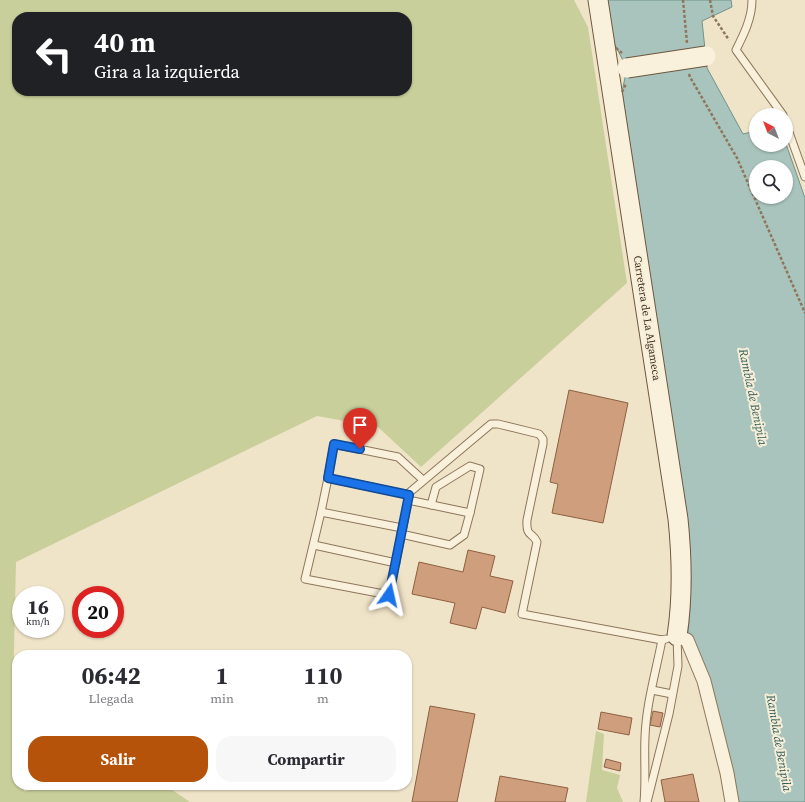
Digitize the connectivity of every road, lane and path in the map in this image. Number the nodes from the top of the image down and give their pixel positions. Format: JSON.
{"nodes":[{"id":1,"x":598,"y":0,"type":"edge"},
{"id":2,"x":682,"y":0,"type":"edge"},
{"id":3,"x":710,"y":0,"type":"edge"},
{"id":4,"x":752,"y":0,"type":"edge"},
{"id":5,"x":687,"y":46,"type":"dead end"},
{"id":6,"x":736,"y":50,"type":"junction"},
{"id":7,"x":706,"y":56,"type":"dead end"},
{"id":8,"x":689,"y":69,"type":"dead end"},
{"id":9,"x":618,"y":70,"type":"junction"},
{"id":10,"x":778,"y":108,"type":"edge"},
{"id":11,"x":793,"y":144,"type":"edge"},
{"id":12,"x":805,"y":177,"type":"edge"},
{"id":13,"x":805,"y":313,"type":"edge"},
{"id":14,"x":328,"y":478,"type":"junction"},
{"id":15,"x":423,"y":480,"type":"junction"},
{"id":16,"x":409,"y":498,"type":"junction"},
{"id":17,"x":431,"y":505,"type":"junction"},
{"id":18,"x":321,"y":512,"type":"junction"},
{"id":19,"x":470,"y":513,"type":"junction"},
{"id":20,"x":402,"y":531,"type":"junction"},
{"id":21,"x":314,"y":545,"type":"junction"},
{"id":22,"x":396,"y":562,"type":"junction"},
{"id":23,"x":670,"y":638,"type":"junction"},
{"id":24,"x":652,"y":690,"type":"junction"},
{"id":25,"x":672,"y":694,"type":"junction"},
{"id":26,"x":646,"y":802,"type":"edge"},
{"id":27,"x":732,"y":802,"type":"edge"}],
"edges":[{"from":1,"to":9,"type":"street","name":"Carretera de La Algameca"},
{"from":2,"to":5,"type":"path"},
{"from":3,"to":6,"type":"path"},
{"from":4,"to":6,"type":"lane"},
{"from":6,"to":10,"type":"lane"},
{"from":7,"to":9,"type":"street","bridge":true},
{"from":8,"to":13,"type":"path"},
{"from":9,"to":23,"type":"street","name":"Carretera de La Algameca"},
{"from":11,"to":12,"type":"lane"},
{"from":14,"to":15,"type":"lane"},
{"from":14,"to":16,"type":"lane"},
{"from":14,"to":18,"type":"lane"},
{"from":15,"to":16,"type":"lane"},
{"from":15,"to":23,"type":"lane"},
{"from":16,"to":17,"type":"lane"},
{"from":16,"to":20,"type":"lane"},
{"from":17,"to":19,"type":"lane"},
{"from":17,"to":19,"type":"lane"},
{"from":18,"to":20,"type":"lane"},
{"from":18,"to":21,"type":"lane"},
{"from":19,"to":20,"type":"lane"},
{"from":20,"to":22,"type":"lane"},
{"from":21,"to":22,"type":"lane"},
{"from":21,"to":22,"type":"lane"},
{"from":23,"to":24,"type":"lane"},
{"from":23,"to":25,"type":"lane"},
{"from":23,"to":27,"type":"street"},
{"from":24,"to":25,"type":"lane"},
{"from":24,"to":26,"type":"lane"},
{"from":25,"to":26,"type":"lane"}]}
